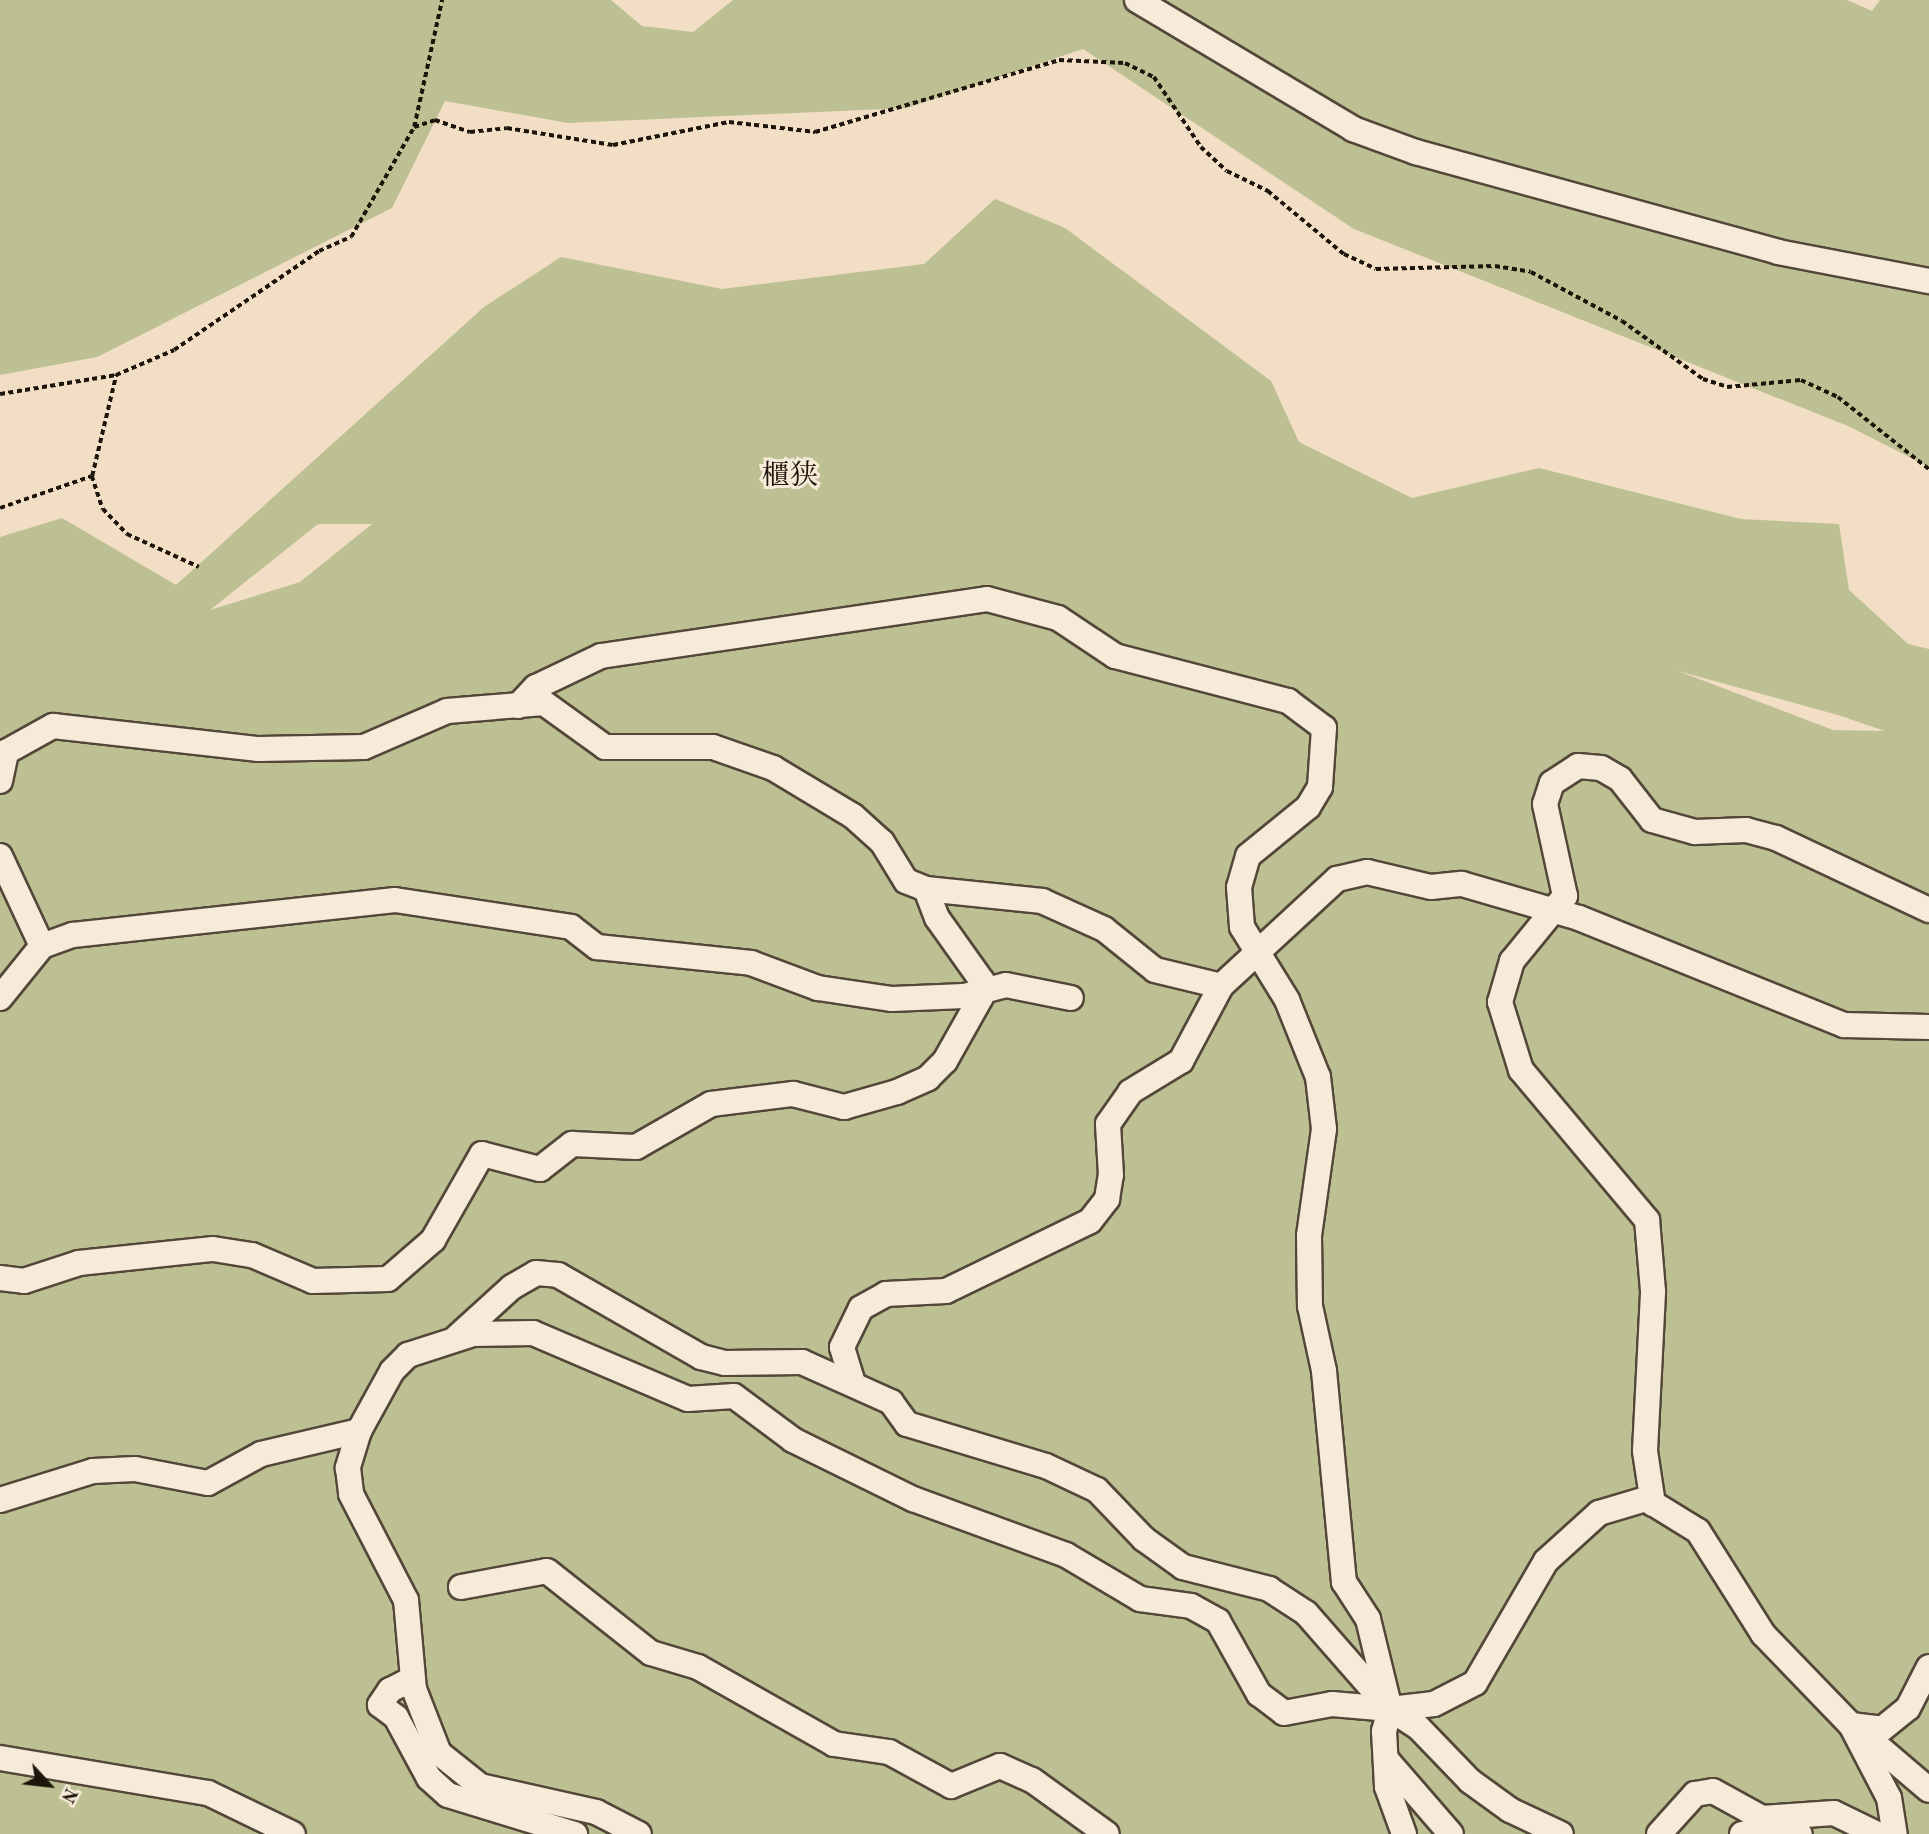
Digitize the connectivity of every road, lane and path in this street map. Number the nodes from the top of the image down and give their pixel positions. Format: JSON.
{"nodes":[{"id":1,"x":442,"y":0,"type":"edge"},
{"id":2,"x":1137,"y":0,"type":"edge"},
{"id":3,"x":414,"y":127,"type":"junction"},
{"id":4,"x":1929,"y":281,"type":"edge"},
{"id":5,"x":116,"y":375,"type":"junction"},
{"id":6,"x":0,"y":394,"type":"edge"},
{"id":7,"x":1929,"y":469,"type":"edge"},
{"id":8,"x":92,"y":476,"type":"junction"},
{"id":9,"x":0,"y":508,"type":"edge"},
{"id":10,"x":199,"y":567,"type":"dead end"},
{"id":11,"x":518,"y":706,"type":"junction"},
{"id":12,"x":0,"y":781,"type":"edge"},
{"id":13,"x":0,"y":856,"type":"edge"},
{"id":14,"x":926,"y":889,"type":"junction"},
{"id":15,"x":1929,"y":910,"type":"edge"},
{"id":16,"x":1551,"y":915,"type":"junction"},
{"id":17,"x":42,"y":946,"type":"junction"},
{"id":18,"x":1259,"y":948,"type":"junction"},
{"id":19,"x":1221,"y":986,"type":"junction"},
{"id":20,"x":981,"y":989,"type":"junction"},
{"id":21,"x":0,"y":998,"type":"edge"},
{"id":22,"x":1071,"y":998,"type":"dead end"},
{"id":23,"x":1929,"y":1027,"type":"edge"},
{"id":24,"x":0,"y":1278,"type":"edge"},
{"id":25,"x":454,"y":1340,"type":"junction"},
{"id":26,"x":852,"y":1380,"type":"junction"},
{"id":27,"x":359,"y":1431,"type":"junction"},
{"id":28,"x":0,"y":1500,"type":"edge"},
{"id":29,"x":1653,"y":1504,"type":"junction"},
{"id":30,"x":461,"y":1587,"type":"dead end"},
{"id":31,"x":1929,"y":1667,"type":"edge"},
{"id":32,"x":412,"y":1679,"type":"junction"},
{"id":33,"x":1390,"y":1709,"type":"junction"},
{"id":34,"x":1851,"y":1725,"type":"junction"},
{"id":35,"x":0,"y":1758,"type":"edge"},
{"id":36,"x":1386,"y":1759,"type":"junction"},
{"id":37,"x":1929,"y":1790,"type":"edge"},
{"id":38,"x":293,"y":1834,"type":"edge"},
{"id":39,"x":575,"y":1834,"type":"edge"},
{"id":40,"x":639,"y":1834,"type":"edge"},
{"id":41,"x":1107,"y":1834,"type":"edge"},
{"id":42,"x":1404,"y":1834,"type":"edge"},
{"id":43,"x":1451,"y":1834,"type":"edge"},
{"id":44,"x":1561,"y":1834,"type":"edge"},
{"id":45,"x":1659,"y":1834,"type":"edge"},
{"id":46,"x":1742,"y":1834,"type":"edge"},
{"id":47,"x":1800,"y":1834,"type":"edge"},
{"id":48,"x":1877,"y":1834,"type":"edge"},
{"id":49,"x":1895,"y":1834,"type":"edge"}],
"edges":[{"from":1,"to":3,"type":"path"},
{"from":2,"to":4,"type":"street"},
{"from":3,"to":5,"type":"path"},
{"from":3,"to":7,"type":"path"},
{"from":5,"to":6,"type":"path"},
{"from":5,"to":8,"type":"path"},
{"from":8,"to":9,"type":"path"},
{"from":8,"to":10,"type":"path"},
{"from":11,"to":12,"type":"street"},
{"from":11,"to":14,"type":"street"},
{"from":11,"to":18,"type":"street"},
{"from":13,"to":17,"type":"street"},
{"from":14,"to":19,"type":"street"},
{"from":14,"to":20,"type":"street"},
{"from":15,"to":16,"type":"street"},
{"from":16,"to":18,"type":"street"},
{"from":16,"to":23,"type":"street"},
{"from":16,"to":29,"type":"street"},
{"from":17,"to":20,"type":"street"},
{"from":17,"to":21,"type":"street"},
{"from":18,"to":19,"type":"street"},
{"from":18,"to":33,"type":"street"},
{"from":19,"to":26,"type":"street"},
{"from":20,"to":22,"type":"street"},
{"from":20,"to":24,"type":"street"},
{"from":25,"to":26,"type":"street"},
{"from":25,"to":27,"type":"street"},
{"from":25,"to":33,"type":"street"},
{"from":26,"to":33,"type":"street"},
{"from":27,"to":28,"type":"street"},
{"from":27,"to":32,"type":"street"},
{"from":29,"to":33,"type":"street"},
{"from":29,"to":34,"type":"street"},
{"from":30,"to":41,"type":"street"},
{"from":31,"to":34,"type":"street"},
{"from":32,"to":39,"type":"street"},
{"from":32,"to":40,"type":"street"},
{"from":33,"to":36,"type":"street"},
{"from":33,"to":44,"type":"street"},
{"from":34,"to":37,"type":"street"},
{"from":34,"to":49,"type":"street"},
{"from":35,"to":38,"type":"street"},
{"from":36,"to":42,"type":"street"},
{"from":36,"to":43,"type":"street"},
{"from":45,"to":48,"type":"street"},
{"from":46,"to":47,"type":"street"}]}
